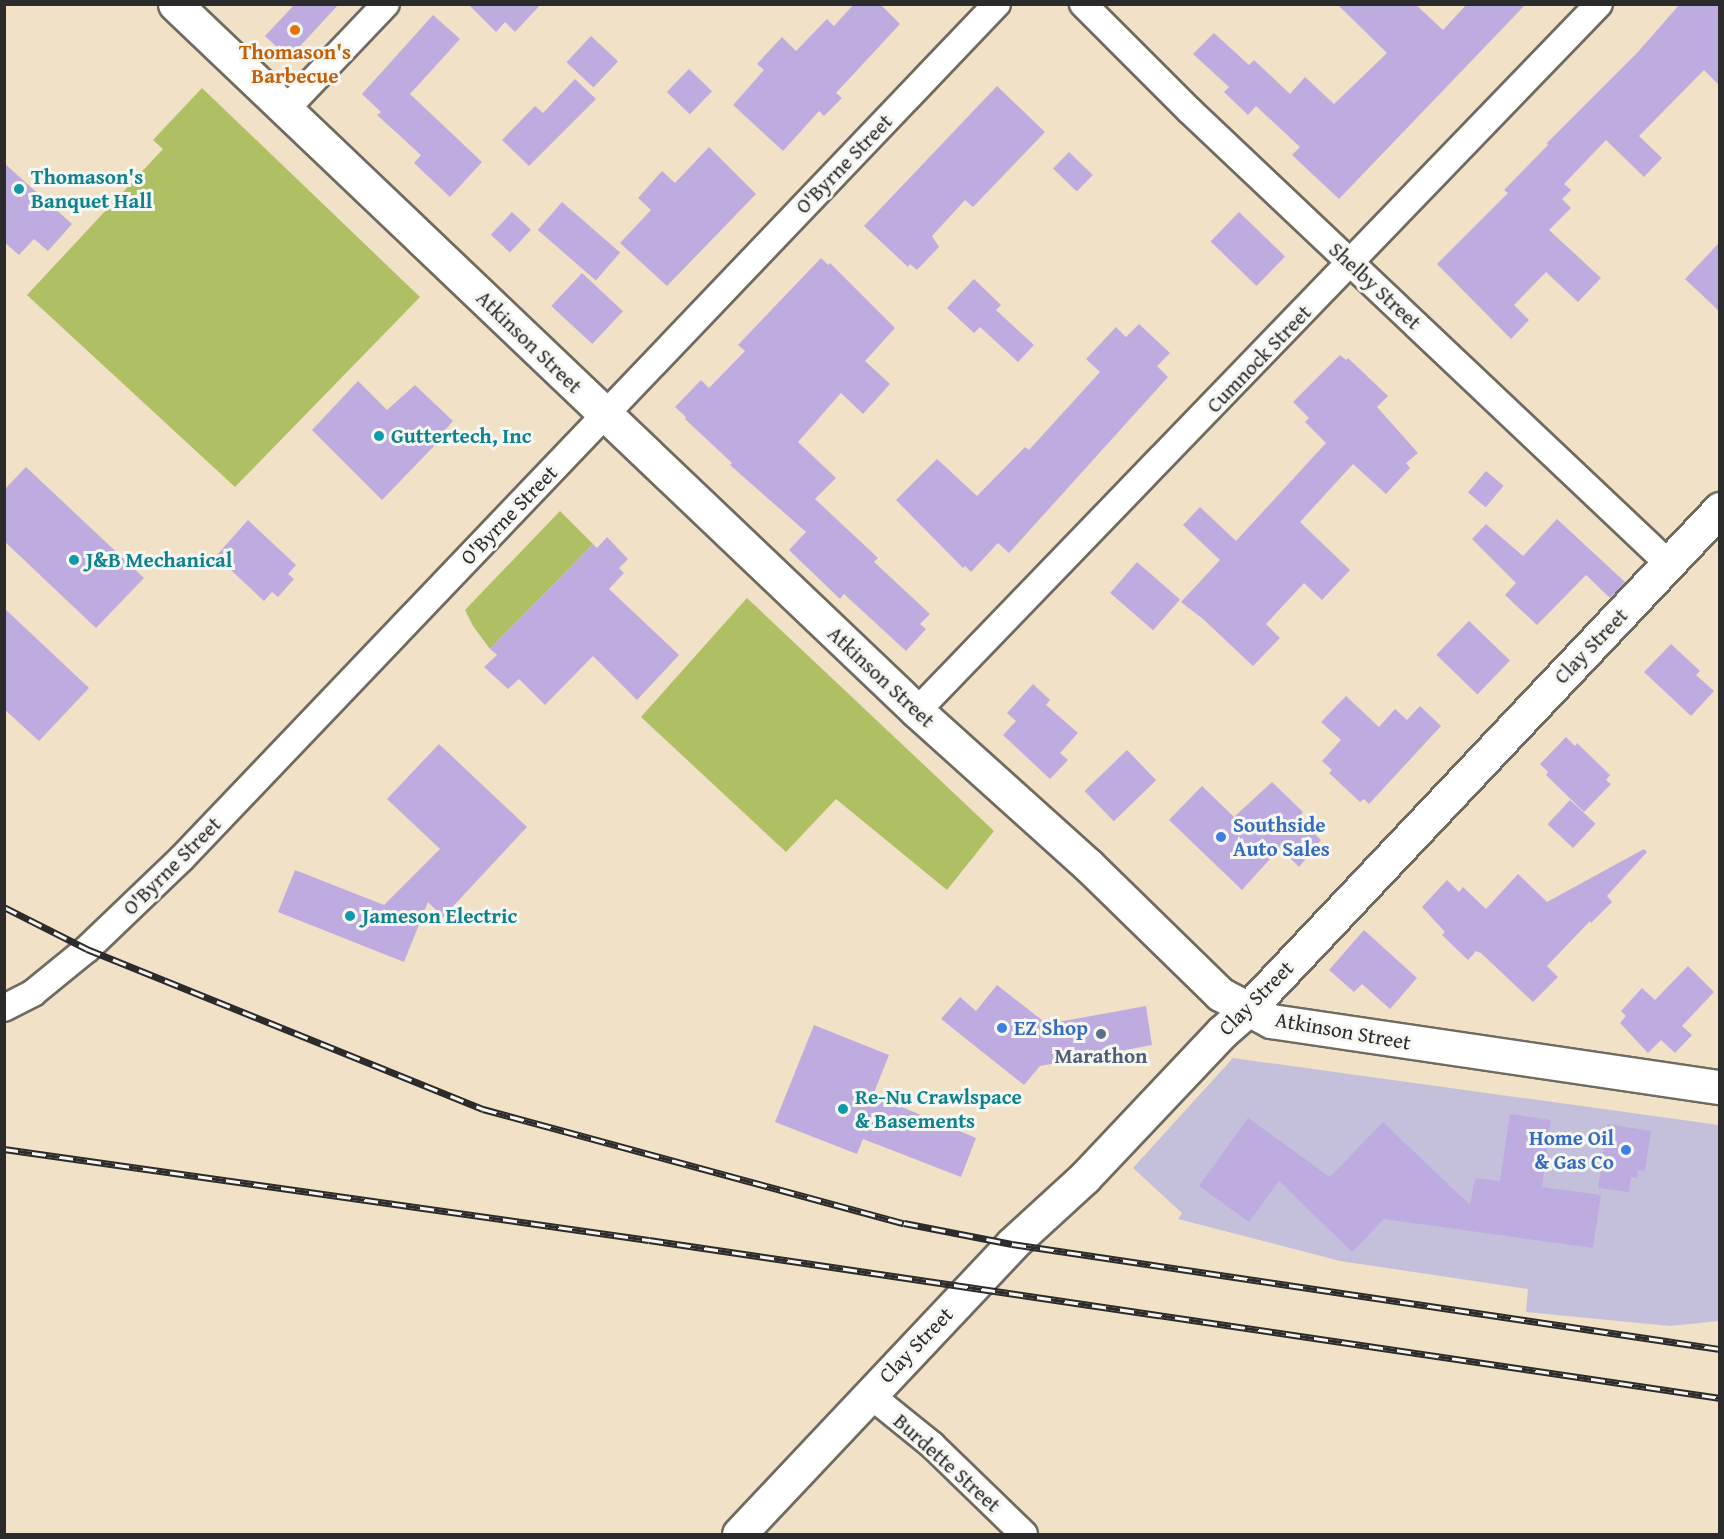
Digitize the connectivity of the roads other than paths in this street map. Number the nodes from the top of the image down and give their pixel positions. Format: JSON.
{"nodes":[{"id":1,"x":175,"y":4,"type":"edge"},
{"id":2,"x":386,"y":4,"type":"edge"},
{"id":3,"x":997,"y":4,"type":"edge"},
{"id":4,"x":1083,"y":4,"type":"edge"},
{"id":5,"x":1599,"y":4,"type":"edge"},
{"id":6,"x":285,"y":110,"type":"junction"},
{"id":7,"x":1351,"y":264,"type":"junction"},
{"id":8,"x":605,"y":414,"type":"junction"},
{"id":9,"x":1719,"y":509,"type":"edge"},
{"id":10,"x":1669,"y":564,"type":"junction"},
{"id":11,"x":917,"y":711,"type":"junction"},
{"id":12,"x":4,"y":1008,"type":"edge"},
{"id":13,"x":1247,"y":1010,"type":"junction"},
{"id":14,"x":1719,"y":1087,"type":"edge"},
{"id":15,"x":869,"y":1394,"type":"junction"},
{"id":16,"x":738,"y":1534,"type":"edge"},
{"id":17,"x":1024,"y":1534,"type":"edge"}],
"edges":[{"from":1,"to":6,"type":"street","name":"Atkinson Street"},
{"from":2,"to":6,"type":"street"},
{"from":3,"to":8,"type":"street","name":"O'Byrne Street"},
{"from":4,"to":7,"type":"street","name":"Shelby Street"},
{"from":5,"to":7,"type":"street","name":"Cumnock Street"},
{"from":6,"to":8,"type":"street","name":"Atkinson Street"},
{"from":7,"to":10,"type":"street","name":"Shelby Street"},
{"from":7,"to":11,"type":"street","name":"Cumnock Street"},
{"from":8,"to":11,"type":"street","name":"Atkinson Street"},
{"from":8,"to":12,"type":"street","name":"O'Byrne Street"},
{"from":9,"to":10,"type":"street","name":"Clay Street"},
{"from":10,"to":13,"type":"street","name":"Clay Street"},
{"from":11,"to":13,"type":"street","name":"Atkinson Street"},
{"from":13,"to":14,"type":"street","name":"Atkinson Street"},
{"from":13,"to":15,"type":"street","name":"Clay Street"},
{"from":15,"to":16,"type":"street","name":"Clay Street"},
{"from":15,"to":17,"type":"street","name":"Burdette Street"}]}
